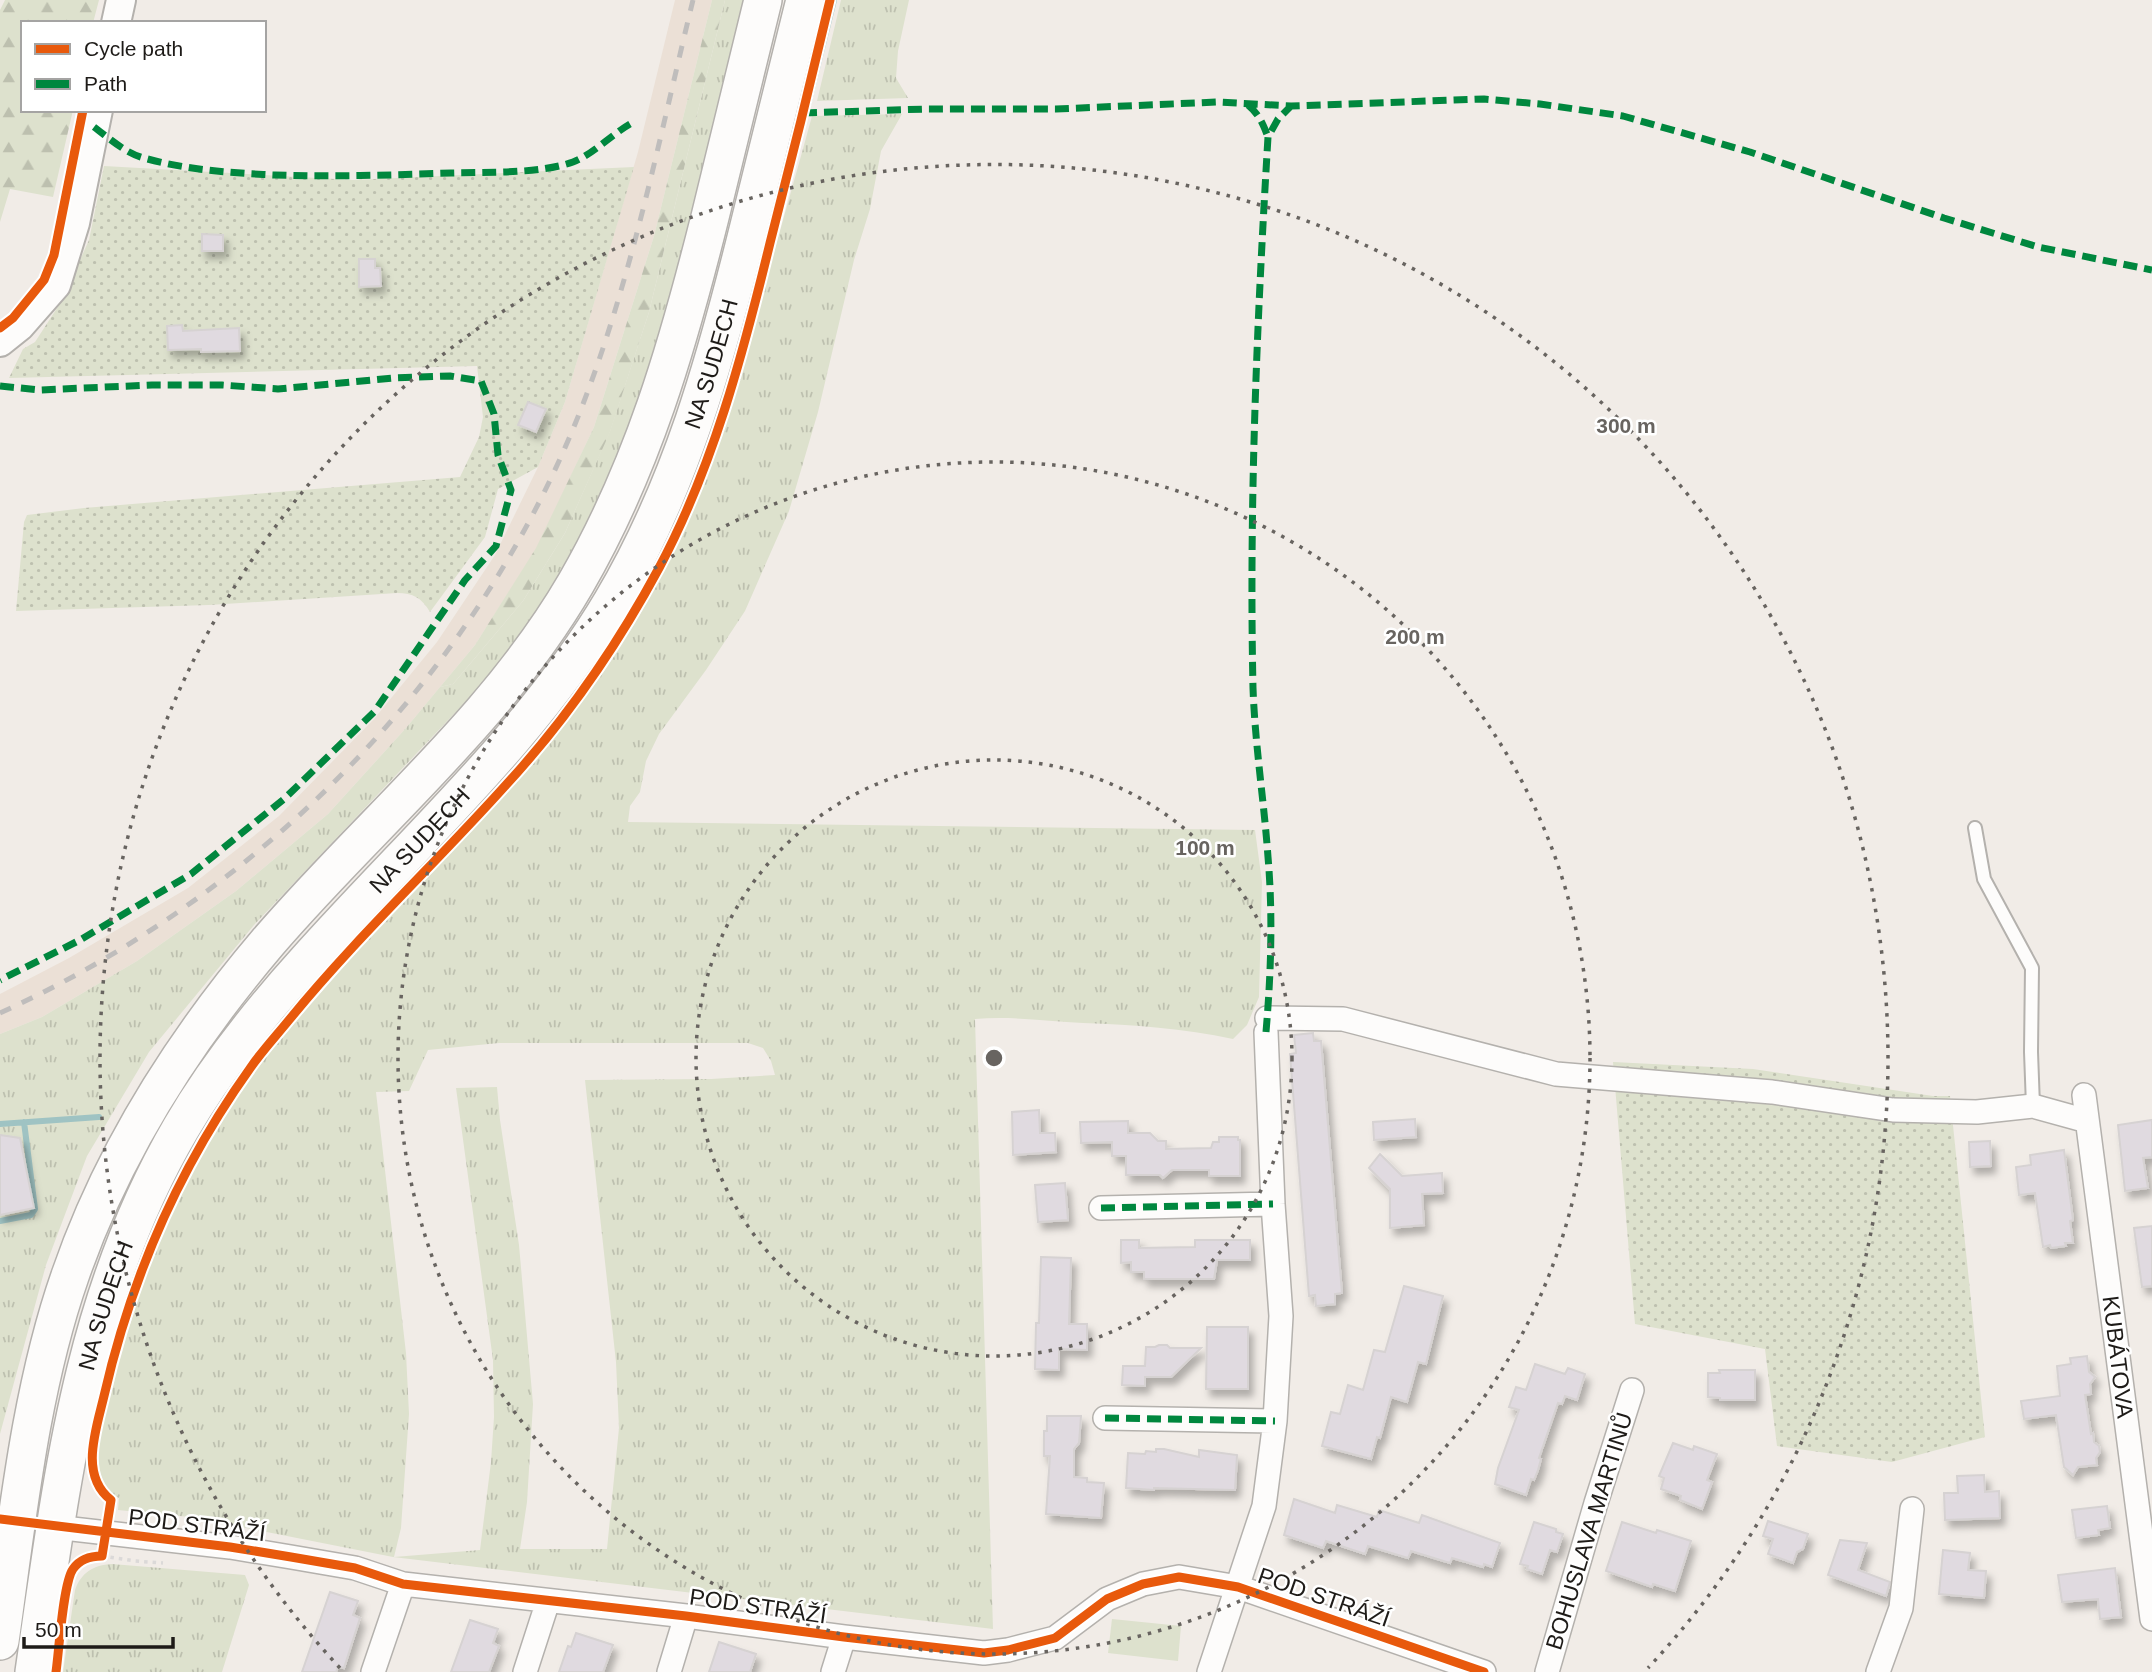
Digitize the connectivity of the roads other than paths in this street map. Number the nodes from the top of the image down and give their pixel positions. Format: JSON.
{"nodes":[{"id":1,"x":121,"y":0,"type":"edge"},
{"id":2,"x":763,"y":0,"type":"edge"},
{"id":3,"x":804,"y":0,"type":"edge"},
{"id":4,"x":116,"y":21,"type":"edge"},
{"id":5,"x":98,"y":112,"type":"edge"},
{"id":6,"x":0,"y":342,"type":"edge"},
{"id":7,"x":1975,"y":828,"type":"dead end"},
{"id":8,"x":2084,"y":1095,"type":"dead end"},
{"id":9,"x":2033,"y":1106,"type":"junction"},
{"id":10,"x":2087,"y":1121,"type":"junction"},
{"id":11,"x":1273,"y":1204,"type":"junction"},
{"id":12,"x":1101,"y":1208,"type":"dead end"},
{"id":13,"x":1632,"y":1390,"type":"dead end"},
{"id":14,"x":1105,"y":1418,"type":"dead end"},
{"id":15,"x":1275,"y":1421,"type":"junction"},
{"id":16,"x":1912,"y":1509,"type":"dead end"},
{"id":17,"x":8,"y":1520,"type":"edge"},
{"id":18,"x":55,"y":1527,"type":"junction"},
{"id":19,"x":403,"y":1584,"type":"junction"},
{"id":20,"x":1238,"y":1587,"type":"junction"},
{"id":21,"x":548,"y":1601,"type":"junction"},
{"id":22,"x":687,"y":1616,"type":"junction"},
{"id":23,"x":2152,"y":1619,"type":"edge"},
{"id":24,"x":844,"y":1637,"type":"junction"},
{"id":25,"x":0,"y":1641,"type":"edge"},
{"id":26,"x":981,"y":1662,"type":"edge"},
{"id":27,"x":34,"y":1672,"type":"edge"},
{"id":28,"x":373,"y":1672,"type":"edge"},
{"id":29,"x":525,"y":1672,"type":"edge"},
{"id":30,"x":669,"y":1672,"type":"edge"},
{"id":31,"x":833,"y":1672,"type":"edge"},
{"id":32,"x":1209,"y":1672,"type":"edge"},
{"id":33,"x":1484,"y":1672,"type":"edge"},
{"id":34,"x":1547,"y":1672,"type":"edge"},
{"id":35,"x":1878,"y":1672,"type":"edge"}],
"edges":[{"from":1,"to":4,"type":"street"},
{"from":2,"to":17,"type":"main road","name":"NA SUDECH"},
{"from":3,"to":18,"type":"main road","name":"NA SUDECH"},
{"from":5,"to":6,"type":"street"},
{"from":7,"to":9,"type":"lane"},
{"from":8,"to":10,"type":"street","name":"KUBÁTOVA"},
{"from":9,"to":10,"type":"street"},
{"from":9,"to":11,"type":"street"},
{"from":10,"to":23,"type":"street","name":"KUBÁTOVA"},
{"from":11,"to":12,"type":"street"},
{"from":11,"to":15,"type":"street"},
{"from":13,"to":34,"type":"street","name":"BOHUSLAVA MARTINŮ"},
{"from":14,"to":15,"type":"street"},
{"from":15,"to":20,"type":"street"},
{"from":16,"to":35,"type":"street"},
{"from":17,"to":18,"type":"street","name":"POD STRÁŽÍ"},
{"from":17,"to":25,"type":"main road","name":"NA SUDECH"},
{"from":18,"to":19,"type":"street","name":"POD STRÁŽÍ"},
{"from":18,"to":27,"type":"main road","name":"NA SUDECH"},
{"from":19,"to":21,"type":"street","name":"POD STRÁŽÍ"},
{"from":19,"to":28,"type":"street"},
{"from":20,"to":26,"type":"street","name":"POD STRÁŽÍ"},
{"from":20,"to":32,"type":"street"},
{"from":20,"to":33,"type":"street","name":"POD STRÁŽÍ"},
{"from":21,"to":22,"type":"street","name":"POD STRÁŽÍ"},
{"from":21,"to":29,"type":"street"},
{"from":22,"to":24,"type":"street","name":"POD STRÁŽÍ"},
{"from":22,"to":30,"type":"street","name":"POD STRÁŽÍ"},
{"from":24,"to":26,"type":"street","name":"POD STRÁŽÍ"},
{"from":24,"to":31,"type":"street","name":"POD STRÁŽÍ"}]}
